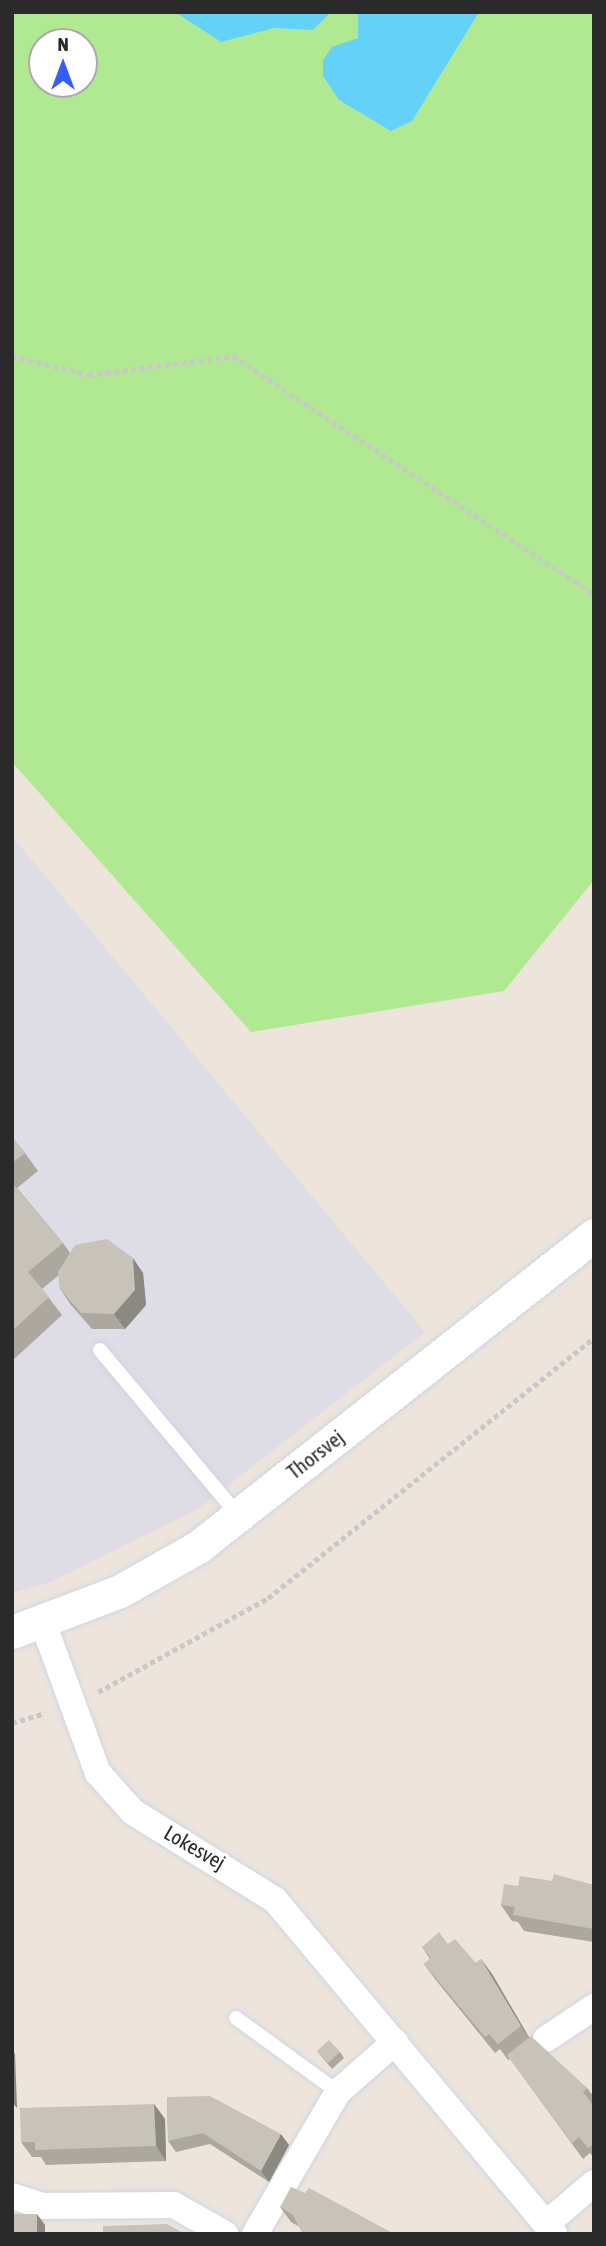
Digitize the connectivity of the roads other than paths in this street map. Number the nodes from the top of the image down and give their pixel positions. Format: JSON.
{"nodes":[{"id":1,"x":594,"y":1235,"type":"edge"},
{"id":2,"x":100,"y":1350,"type":"dead end"},
{"id":3,"x":238,"y":1515,"type":"junction"},
{"id":4,"x":28,"y":1627,"type":"edge"},
{"id":5,"x":594,"y":2007,"type":"edge"},
{"id":6,"x":236,"y":2018,"type":"dead end"},
{"id":7,"x":546,"y":2039,"type":"dead end"},
{"id":8,"x":395,"y":2042,"type":"junction"},
{"id":9,"x":338,"y":2092,"type":"junction"},
{"id":10,"x":594,"y":2183,"type":"edge"},
{"id":11,"x":12,"y":2196,"type":"edge"},
{"id":12,"x":550,"y":2229,"type":"edge"},
{"id":13,"x":225,"y":2234,"type":"edge"},
{"id":14,"x":255,"y":2234,"type":"edge"}],
"edges":[{"from":1,"to":3,"type":"street","name":"Thorsvej"},
{"from":2,"to":3,"type":"lane"},
{"from":3,"to":4,"type":"street","name":"Thorsvej"},
{"from":4,"to":8,"type":"street","name":"Lokesvej"},
{"from":5,"to":7,"type":"street"},
{"from":6,"to":9,"type":"lane"},
{"from":8,"to":9,"type":"street"},
{"from":8,"to":12,"type":"street","name":"Lokesvej"},
{"from":9,"to":14,"type":"street"},
{"from":10,"to":12,"type":"street","name":"Lokesvej"},
{"from":11,"to":13,"type":"street"}]}
